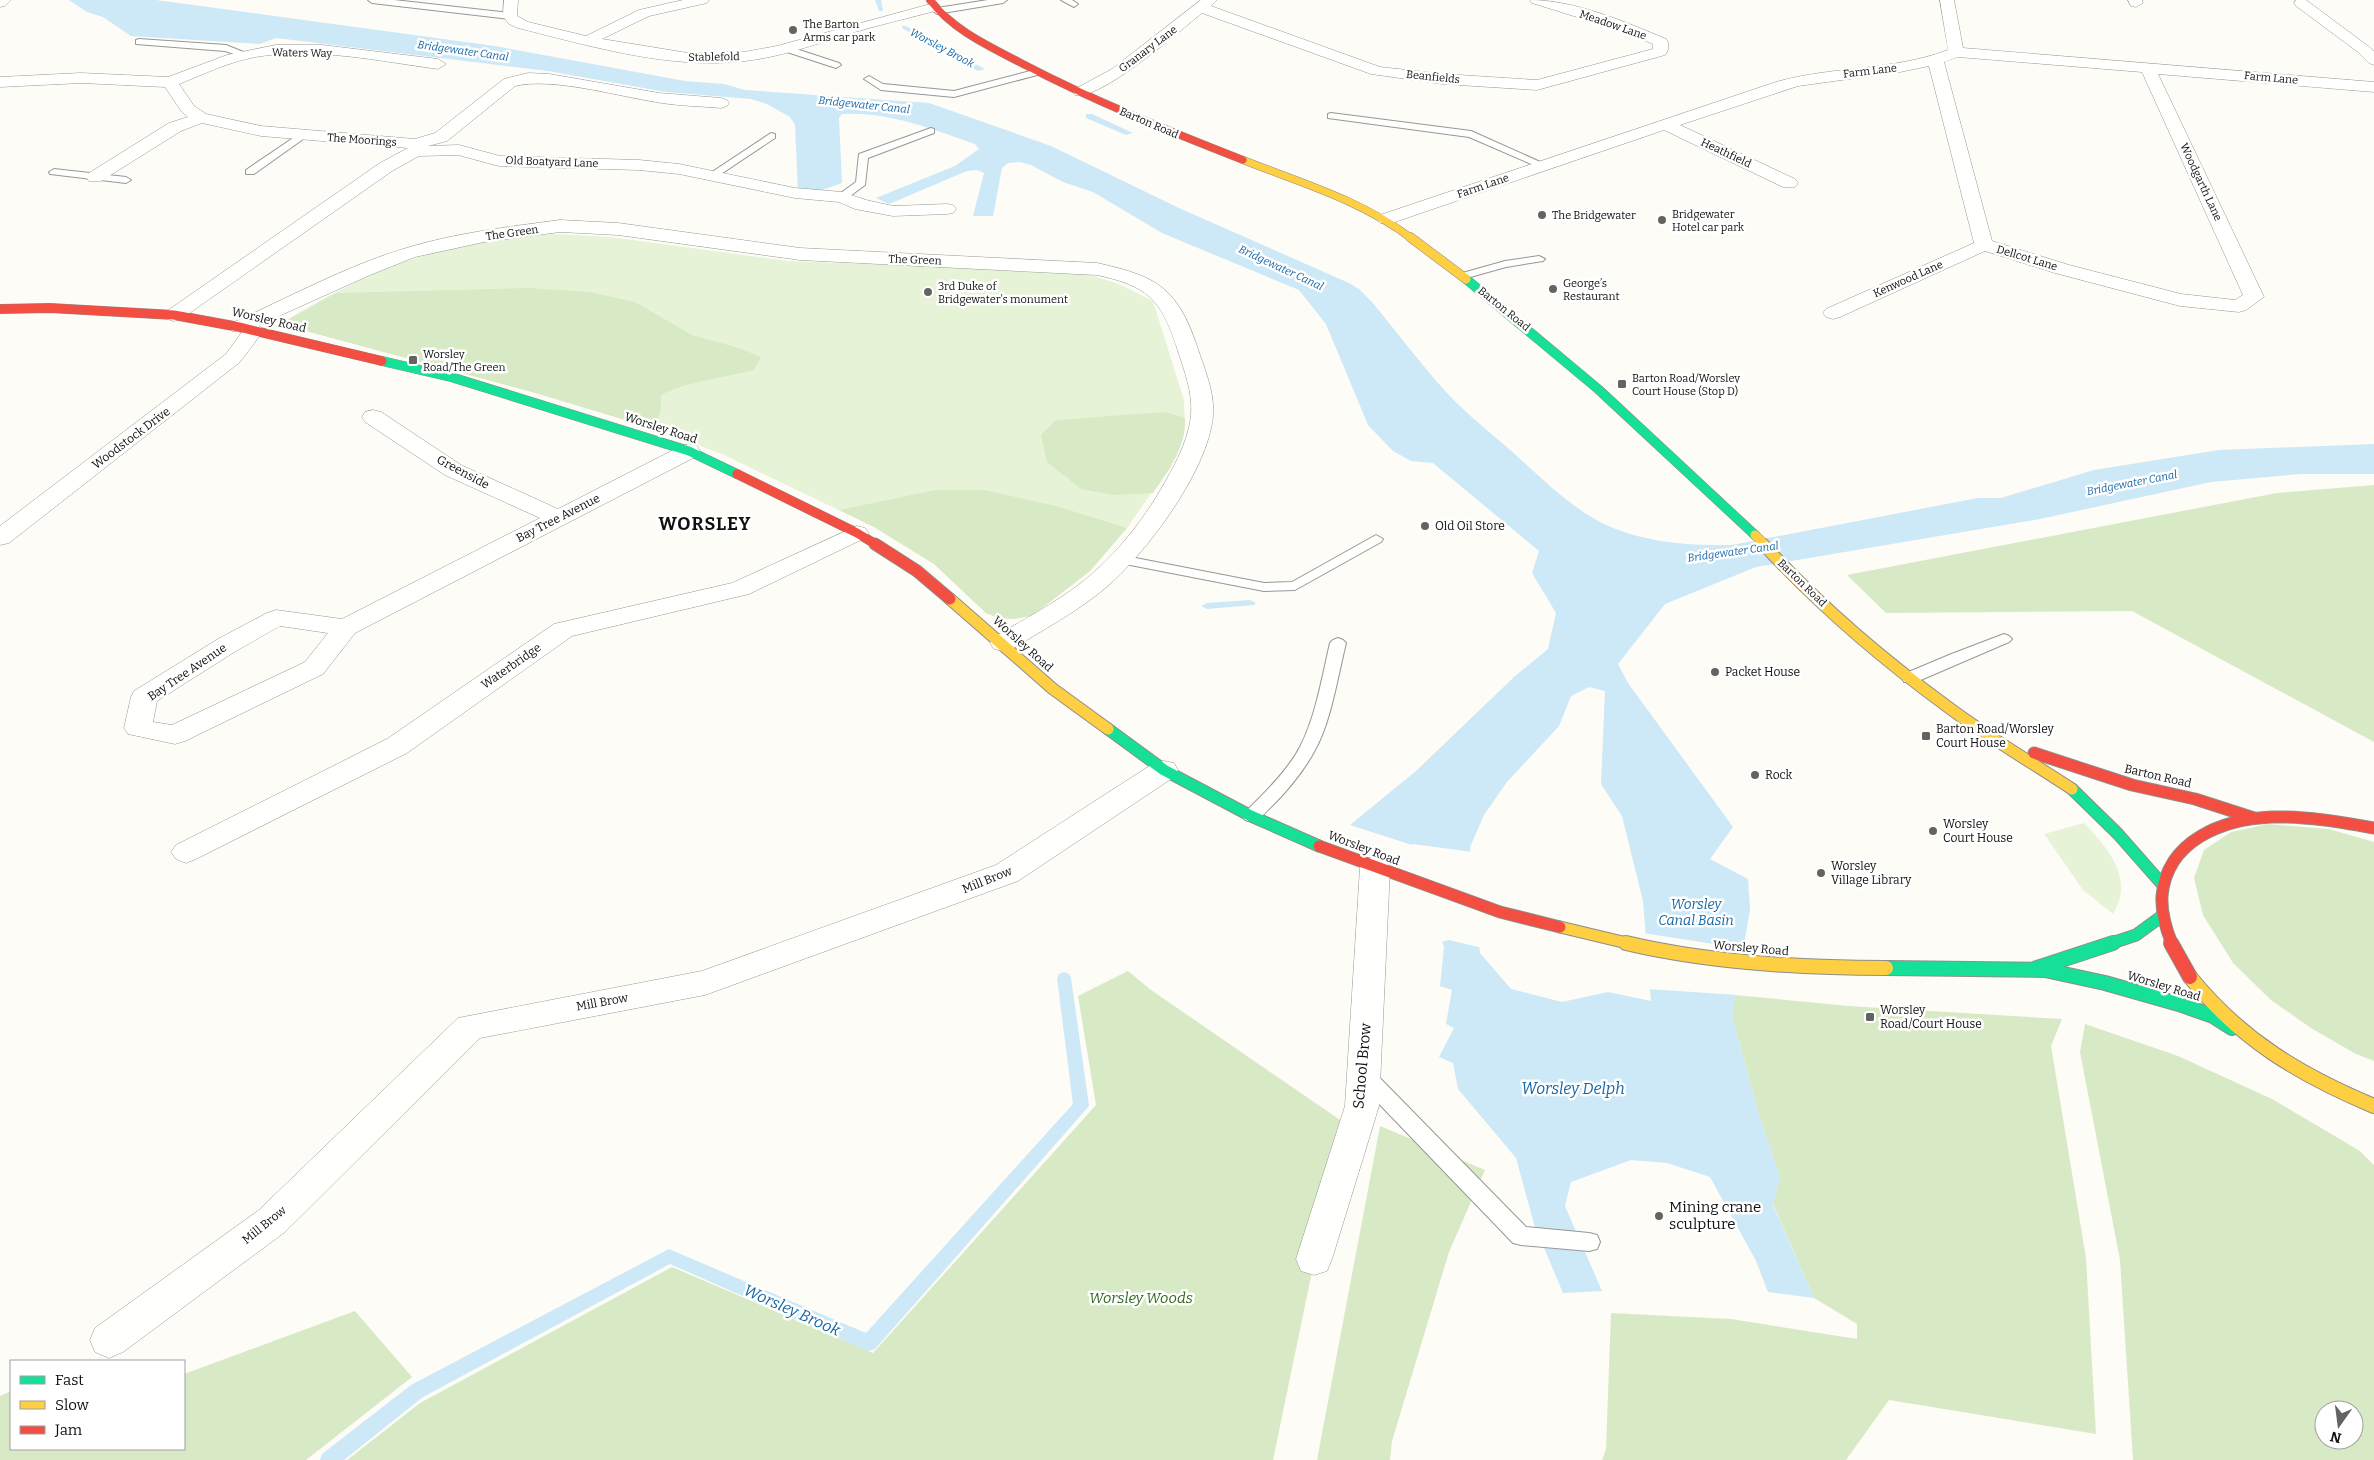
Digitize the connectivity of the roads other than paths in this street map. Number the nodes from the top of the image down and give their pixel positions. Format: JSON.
{"nodes":[{"id":1,"x":4,"y":0,"type":"edge"},
{"id":2,"x":372,"y":0,"type":"edge"},
{"id":3,"x":511,"y":0,"type":"edge"},
{"id":4,"x":702,"y":0,"type":"edge"},
{"id":5,"x":1003,"y":0,"type":"edge"},
{"id":6,"x":1537,"y":0,"type":"edge"},
{"id":7,"x":1947,"y":0,"type":"edge"},
{"id":8,"x":0,"y":3,"type":"edge"},
{"id":9,"x":1206,"y":4,"type":"edge"},
{"id":10,"x":2301,"y":4,"type":"dead end"},
{"id":11,"x":934,"y":6,"type":"edge"},
{"id":12,"x":510,"y":16,"type":"junction"},
{"id":13,"x":589,"y":40,"type":"junction"},
{"id":14,"x":139,"y":42,"type":"dead end"},
{"id":15,"x":1661,"y":42,"type":"joint"},
{"id":16,"x":787,"y":49,"type":"junction"},
{"id":17,"x":1956,"y":52,"type":"junction"},
{"id":18,"x":246,"y":55,"type":"junction"},
{"id":19,"x":2374,"y":60,"type":"edge"},
{"id":20,"x":1936,"y":61,"type":"junction"},
{"id":21,"x":438,"y":64,"type":"dead end"},
{"id":22,"x":836,"y":65,"type":"dead end"},
{"id":23,"x":2148,"y":68,"type":"junction"},
{"id":24,"x":1038,"y":72,"type":"junction"},
{"id":25,"x":869,"y":79,"type":"dead end"},
{"id":26,"x":0,"y":82,"type":"edge"},
{"id":27,"x":170,"y":82,"type":"junction"},
{"id":28,"x":2374,"y":87,"type":"edge"},
{"id":29,"x":1082,"y":92,"type":"junction"},
{"id":30,"x":721,"y":103,"type":"dead end"},
{"id":31,"x":1331,"y":116,"type":"dead end"},
{"id":32,"x":201,"y":118,"type":"junction"},
{"id":33,"x":1664,"y":124,"type":"junction"},
{"id":34,"x":931,"y":131,"type":"dead end"},
{"id":35,"x":302,"y":135,"type":"junction"},
{"id":36,"x":771,"y":136,"type":"dead end"},
{"id":37,"x":1542,"y":165,"type":"junction"},
{"id":38,"x":54,"y":172,"type":"dead end"},
{"id":39,"x":250,"y":172,"type":"dead end"},
{"id":40,"x":714,"y":174,"type":"junction"},
{"id":41,"x":95,"y":177,"type":"junction"},
{"id":42,"x":126,"y":180,"type":"dead end"},
{"id":43,"x":1789,"y":183,"type":"dead end"},
{"id":44,"x":842,"y":197,"type":"junction"},
{"id":45,"x":946,"y":209,"type":"dead end"},
{"id":46,"x":1386,"y":219,"type":"junction"},
{"id":47,"x":1984,"y":245,"type":"junction"},
{"id":48,"x":1539,"y":258,"type":"dead end"},
{"id":49,"x":1463,"y":276,"type":"junction"},
{"id":50,"x":2254,"y":297,"type":"joint"},
{"id":51,"x":0,"y":309,"type":"edge"},
{"id":52,"x":1833,"y":313,"type":"dead end"},
{"id":53,"x":174,"y":315,"type":"junction"},
{"id":54,"x":246,"y":328,"type":"junction"},
{"id":55,"x":373,"y":417,"type":"dead end"},
{"id":56,"x":689,"y":451,"type":"junction"},
{"id":57,"x":559,"y":518,"type":"junction"},
{"id":58,"x":857,"y":533,"type":"junction"},
{"id":59,"x":0,"y":538,"type":"edge"},
{"id":60,"x":1376,"y":539,"type":"dead end"},
{"id":61,"x":1120,"y":559,"type":"junction"},
{"id":62,"x":346,"y":627,"type":"junction"},
{"id":63,"x":2004,"y":639,"type":"dead end"},
{"id":64,"x":1003,"y":643,"type":"junction"},
{"id":65,"x":1338,"y":644,"type":"dead end"},
{"id":66,"x":1910,"y":678,"type":"junction"},
{"id":67,"x":1999,"y":742,"type":"junction"},
{"id":68,"x":1164,"y":770,"type":"junction"},
{"id":69,"x":1251,"y":816,"type":"junction"},
{"id":70,"x":2307,"y":817,"type":"junction"},
{"id":71,"x":2254,"y":818,"type":"junction"},
{"id":72,"x":2374,"y":821,"type":"edge"},
{"id":73,"x":2374,"y":828,"type":"edge"},
{"id":74,"x":186,"y":852,"type":"dead end"},
{"id":75,"x":1375,"y":868,"type":"junction"},
{"id":76,"x":2162,"y":884,"type":"junction"},
{"id":77,"x":2162,"y":916,"type":"junction"},
{"id":78,"x":2033,"y":970,"type":"junction"},
{"id":79,"x":2252,"y":1040,"type":"junction"},
{"id":80,"x":1364,"y":1075,"type":"junction"},
{"id":81,"x":2358,"y":1100,"type":"junction"},
{"id":82,"x":2374,"y":1106,"type":"edge"},
{"id":83,"x":2374,"y":1114,"type":"edge"},
{"id":84,"x":1589,"y":1242,"type":"dead end"},
{"id":85,"x":1314,"y":1259,"type":"dead end"},
{"id":86,"x":109,"y":1340,"type":"dead end"}],
"edges":[{"from":1,"to":8,"type":"street"},
{"from":2,"to":12,"type":"lane"},
{"from":3,"to":12,"type":"street"},
{"from":4,"to":13,"type":"street"},
{"from":5,"to":11,"type":"lane"},
{"from":6,"to":15,"type":"street","name":"Meadow Lane"},
{"from":7,"to":17,"type":"street"},
{"from":9,"to":15,"type":"street","name":"Beanfields"},
{"from":9,"to":29,"type":"street","name":"Granary Lane"},
{"from":10,"to":19,"type":"street"},
{"from":11,"to":16,"type":"street","name":"Stablefold"},
{"from":11,"to":24,"type":"main road","name":"Barton Road"},
{"from":12,"to":13,"type":"street","name":"Stablefold"},
{"from":13,"to":16,"type":"street","name":"Stablefold"},
{"from":14,"to":18,"type":"lane"},
{"from":16,"to":22,"type":"lane"},
{"from":17,"to":20,"type":"street","name":"Farm Lane"},
{"from":17,"to":23,"type":"street","name":"Farm Lane"},
{"from":18,"to":21,"type":"street","name":"Waters Way"},
{"from":18,"to":27,"type":"street","name":"Waters Way"},
{"from":20,"to":33,"type":"street","name":"Farm Lane"},
{"from":20,"to":47,"type":"street","name":"Dellcot Lane"},
{"from":23,"to":28,"type":"street","name":"Farm Lane"},
{"from":23,"to":50,"type":"street","name":"Woodgarth Lane"},
{"from":24,"to":25,"type":"lane"},
{"from":24,"to":29,"type":"main road","name":"Barton Road"},
{"from":26,"to":27,"type":"street"},
{"from":27,"to":32,"type":"street"},
{"from":29,"to":46,"type":"main road","name":"Barton Road"},
{"from":30,"to":35,"type":"street","name":"The Moorings"},
{"from":31,"to":37,"type":"lane"},
{"from":32,"to":35,"type":"street","name":"The Moorings"},
{"from":32,"to":41,"type":"street"},
{"from":33,"to":37,"type":"street","name":"Farm Lane"},
{"from":33,"to":43,"type":"street","name":"Heathfield"},
{"from":34,"to":44,"type":"lane"},
{"from":35,"to":39,"type":"lane"},
{"from":36,"to":40,"type":"lane"},
{"from":37,"to":46,"type":"street","name":"Farm Lane"},
{"from":38,"to":41,"type":"lane"},
{"from":40,"to":44,"type":"street","name":"Old Boatyard Lane"},
{"from":40,"to":53,"type":"street","name":"Old Boatyard Lane"},
{"from":41,"to":42,"type":"lane"},
{"from":44,"to":45,"type":"street","name":"Old Boatyard Lane"},
{"from":46,"to":49,"type":"main road","name":"Barton Road"},
{"from":47,"to":50,"type":"street","name":"Dellcot Lane"},
{"from":47,"to":52,"type":"street","name":"Kenwood Lane"},
{"from":48,"to":49,"type":"lane"},
{"from":49,"to":66,"type":"main road","name":"Barton Road"},
{"from":51,"to":53,"type":"main road","name":"Worsley Road"},
{"from":53,"to":54,"type":"main road","name":"Worsley Road"},
{"from":54,"to":56,"type":"main road","name":"Worsley Road"},
{"from":54,"to":59,"type":"street","name":"Woodstock Drive"},
{"from":54,"to":61,"type":"street","name":"The Green"},
{"from":55,"to":57,"type":"street","name":"Greenside"},
{"from":56,"to":57,"type":"street","name":"Bay Tree Avenue"},
{"from":56,"to":58,"type":"main road","name":"Worsley Road"},
{"from":57,"to":62,"type":"street","name":"Bay Tree Avenue"},
{"from":58,"to":64,"type":"main road","name":"Worsley Road"},
{"from":58,"to":74,"type":"street","name":"Waterbridge"},
{"from":60,"to":61,"type":"lane"},
{"from":61,"to":64,"type":"street","name":"The Green"},
{"from":62,"to":62,"type":"street","name":"Bay Tree Avenue"},
{"from":63,"to":66,"type":"lane"},
{"from":64,"to":68,"type":"main road","name":"Worsley Road"},
{"from":65,"to":69,"type":"lane"},
{"from":66,"to":67,"type":"main road","name":"Barton Road"},
{"from":67,"to":71,"type":"main road","name":"Barton Road"},
{"from":67,"to":76,"type":"main road","name":"Barton Road"},
{"from":68,"to":69,"type":"main road","name":"Worsley Road"},
{"from":68,"to":86,"type":"street","name":"Mill Brow"},
{"from":69,"to":75,"type":"main road","name":"Worsley Road"},
{"from":70,"to":71,"type":"main road"},
{"from":70,"to":72,"type":"main road"},
{"from":70,"to":73,"type":"main road"},
{"from":71,"to":76,"type":"main road"},
{"from":75,"to":78,"type":"main road","name":"Worsley Road"},
{"from":75,"to":80,"type":"street","name":"School Brow"},
{"from":76,"to":77,"type":"main road"},
{"from":77,"to":78,"type":"main road","name":"Worsley Road"},
{"from":77,"to":79,"type":"main road"},
{"from":78,"to":79,"type":"main road","name":"Worsley Road"},
{"from":79,"to":81,"type":"main road"},
{"from":80,"to":84,"type":"lane"},
{"from":80,"to":85,"type":"street","name":"School Brow"},
{"from":81,"to":82,"type":"main road"},
{"from":81,"to":83,"type":"main road"}]}
